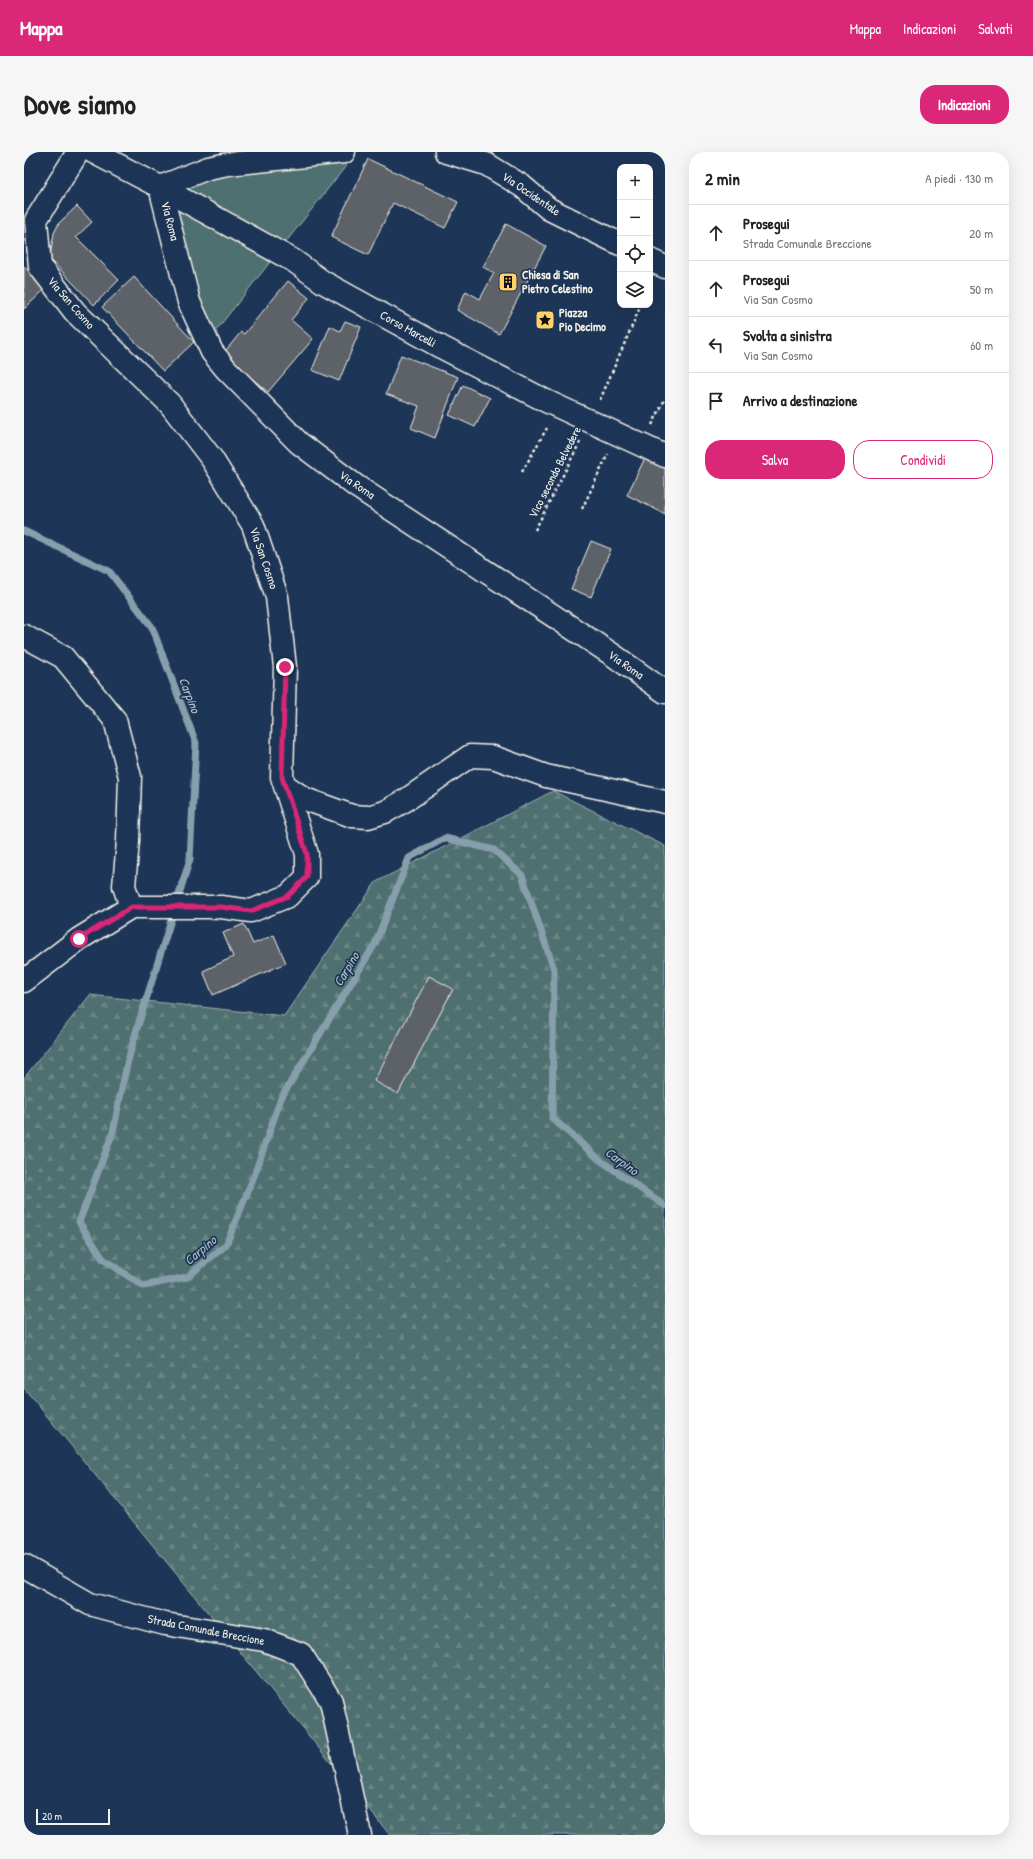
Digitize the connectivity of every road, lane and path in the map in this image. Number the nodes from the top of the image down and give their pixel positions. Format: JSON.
{"nodes":[{"id":1,"x":78,"y":152,"type":"edge"},
{"id":2,"x":93,"y":152,"type":"edge"},
{"id":3,"x":344,"y":152,"type":"edge"},
{"id":4,"x":446,"y":152,"type":"edge"},
{"id":5,"x":487,"y":158,"type":"edge"},
{"id":6,"x":160,"y":187,"type":"junction"},
{"id":7,"x":32,"y":211,"type":"edge"},
{"id":8,"x":617,"y":243,"type":"edge"},
{"id":9,"x":653,"y":261,"type":"edge"},
{"id":10,"x":665,"y":267,"type":"edge"},
{"id":11,"x":640,"y":308,"type":"edge"},
{"id":12,"x":665,"y":399,"type":"edge"},
{"id":13,"x":559,"y":407,"type":"junction"},
{"id":14,"x":591,"y":422,"type":"junction"},
{"id":15,"x":618,"y":434,"type":"junction"},
{"id":16,"x":642,"y":445,"type":"junction"},
{"id":17,"x":665,"y":456,"type":"edge"},
{"id":18,"x":522,"y":472,"type":"dead end"},
{"id":19,"x":582,"y":509,"type":"dead end"},
{"id":20,"x":535,"y":530,"type":"dead end"},
{"id":21,"x":24,"y":636,"type":"edge"},
{"id":22,"x":665,"y":692,"type":"edge"},
{"id":23,"x":286,"y":786,"type":"junction"},
{"id":24,"x":665,"y":802,"type":"edge"},
{"id":25,"x":138,"y":907,"type":"junction"},
{"id":26,"x":24,"y":981,"type":"edge"},
{"id":27,"x":24,"y":1566,"type":"edge"},
{"id":28,"x":360,"y":1835,"type":"edge"}],
"edges":[{"from":1,"to":7,"type":"street","name":"Via San Cosmo"},
{"from":2,"to":6,"type":"street","name":"Corso Marcelli"},
{"from":3,"to":6,"type":"street"},
{"from":4,"to":5,"type":"street","name":"Via Occidentale"},
{"from":5,"to":8,"type":"street","name":"Via Occidentale"},
{"from":6,"to":13,"type":"street","name":"Corso Marcelli"},
{"from":6,"to":22,"type":"street","name":"Via Roma"},
{"from":7,"to":23,"type":"street","name":"Via San Cosmo"},
{"from":9,"to":10,"type":"street"},
{"from":11,"to":14,"type":"path","name":"Vico secondo Belvedere"},
{"from":12,"to":16,"type":"path"},
{"from":13,"to":14,"type":"street","name":"Corso Marcelli"},
{"from":13,"to":18,"type":"path"},
{"from":14,"to":15,"type":"street","name":"Corso Marcelli"},
{"from":14,"to":20,"type":"path","name":"Vico secondo Belvedere"},
{"from":15,"to":16,"type":"street","name":"Corso Marcelli"},
{"from":15,"to":19,"type":"path"},
{"from":16,"to":17,"type":"street","name":"Corso Marcelli"},
{"from":21,"to":25,"type":"street"},
{"from":23,"to":24,"type":"street"},
{"from":23,"to":25,"type":"street","name":"Via San Cosmo"},
{"from":25,"to":26,"type":"street"},
{"from":27,"to":28,"type":"street","name":"Strada Comunale Breccione"}]}
